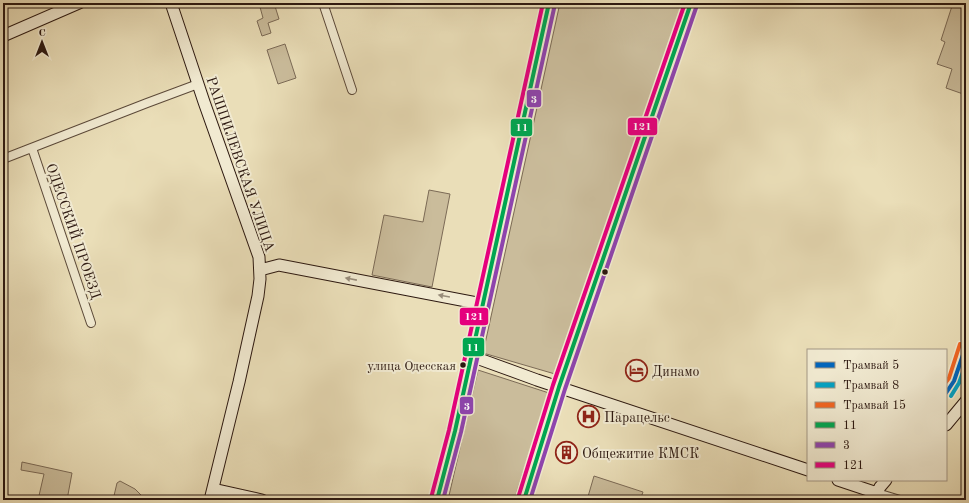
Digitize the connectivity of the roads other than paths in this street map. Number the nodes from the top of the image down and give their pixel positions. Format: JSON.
{"nodes":[{"id":1,"x":79,"y":3,"type":"edge"},
{"id":2,"x":171,"y":3,"type":"edge"},
{"id":3,"x":323,"y":3,"type":"edge"},
{"id":4,"x":549,"y":3,"type":"edge"},
{"id":5,"x":691,"y":3,"type":"edge"},
{"id":6,"x":3,"y":36,"type":"edge"},
{"id":7,"x":198,"y":84,"type":"junction"},
{"id":8,"x":352,"y":90,"type":"dead end"},
{"id":9,"x":32,"y":148,"type":"junction"},
{"id":10,"x":3,"y":159,"type":"edge"},
{"id":11,"x":260,"y":270,"type":"junction"},
{"id":12,"x":482,"y":304,"type":"junction"},
{"id":13,"x":91,"y":323,"type":"dead end"},
{"id":14,"x":471,"y":356,"type":"junction"},
{"id":15,"x":559,"y":387,"type":"junction"},
{"id":16,"x":966,"y":401,"type":"edge"},
{"id":17,"x":947,"y":424,"type":"edge"},
{"id":18,"x":807,"y":470,"type":"edge"},
{"id":19,"x":840,"y":481,"type":"edge"},
{"id":20,"x":885,"y":481,"type":"edge"},
{"id":21,"x":213,"y":488,"type":"junction"},
{"id":22,"x":875,"y":496,"type":"edge"},
{"id":23,"x":210,"y":500,"type":"edge"},
{"id":24,"x":262,"y":500,"type":"edge"},
{"id":25,"x":437,"y":500,"type":"edge"},
{"id":26,"x":524,"y":500,"type":"edge"},
{"id":27,"x":900,"y":500,"type":"edge"}],
"edges":[{"from":1,"to":6,"type":"street"},
{"from":2,"to":7,"type":"street","name":"РАШПИЛЕВСКАЯ УЛИЦА"},
{"from":3,"to":8,"type":"street"},
{"from":4,"to":12,"type":"main road"},
{"from":5,"to":15,"type":"main road"},
{"from":7,"to":9,"type":"street"},
{"from":7,"to":11,"type":"street","name":"РАШПИЛЕВСКАЯ УЛИЦА"},
{"from":9,"to":10,"type":"street"},
{"from":9,"to":13,"type":"street","name":"ОДЕССКИЙ ПРОЕЗД"},
{"from":12,"to":11,"type":"street","one_way":true},
{"from":11,"to":21,"type":"street","name":"РАШПИЛЕВСКАЯ УЛИЦА"},
{"from":12,"to":14,"type":"main road"},
{"from":14,"to":15,"type":"street"},
{"from":14,"to":25,"type":"main road"},
{"from":15,"to":18,"type":"street"},
{"from":15,"to":26,"type":"main road"},
{"from":16,"to":17,"type":"street"},
{"from":19,"to":22,"type":"street"},
{"from":20,"to":22,"type":"street"},
{"from":21,"to":23,"type":"street","name":"РАШПИЛЕВСКАЯ УЛИЦА"},
{"from":21,"to":24,"type":"street"},
{"from":22,"to":27,"type":"street"}]}
